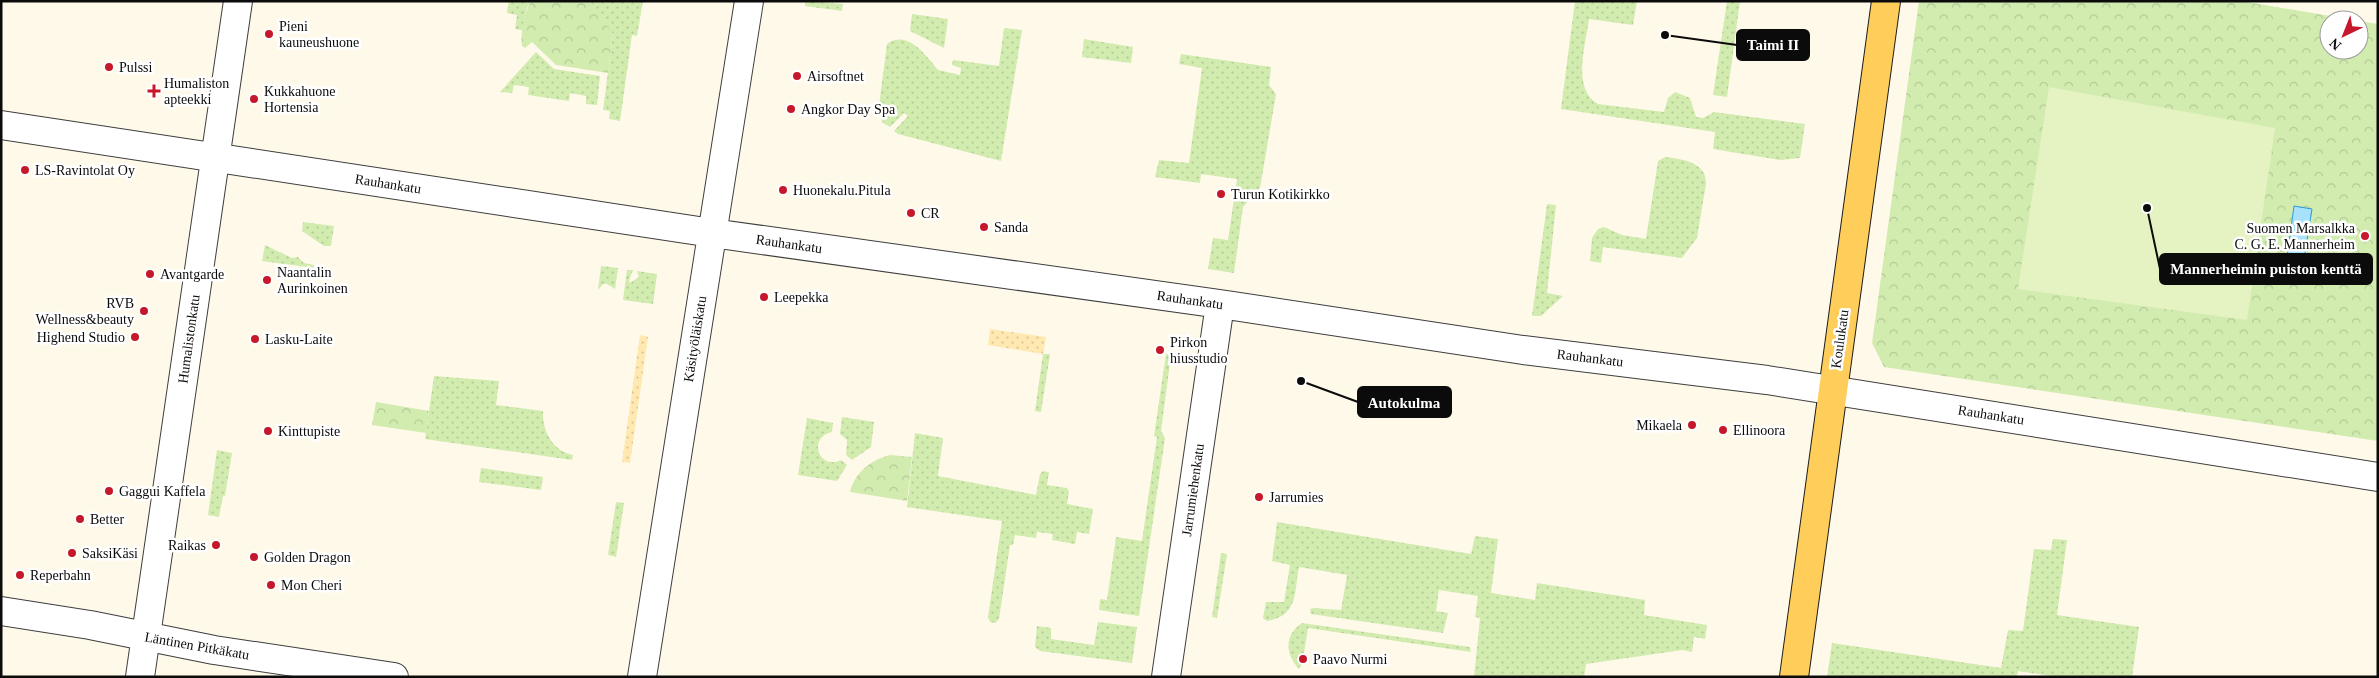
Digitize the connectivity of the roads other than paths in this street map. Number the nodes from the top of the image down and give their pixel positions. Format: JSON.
{"nodes":[{"id":1,"x":238,"y":1,"type":"edge"},
{"id":2,"x":749,"y":1,"type":"edge"},
{"id":3,"x":1886,"y":1,"type":"edge"},
{"id":4,"x":1,"y":125,"type":"edge"},
{"id":5,"x":216,"y":157,"type":"junction"},
{"id":6,"x":712,"y":233,"type":"junction"},
{"id":7,"x":1220,"y":304,"type":"junction"},
{"id":8,"x":1833,"y":390,"type":"junction"},
{"id":9,"x":2378,"y":477,"type":"edge"},
{"id":10,"x":1,"y":611,"type":"edge"},
{"id":11,"x":145,"y":636,"type":"junction"},
{"id":12,"x":140,"y":677,"type":"edge"},
{"id":13,"x":394,"y":677,"type":"edge"},
{"id":14,"x":642,"y":677,"type":"edge"},
{"id":15,"x":1166,"y":677,"type":"edge"},
{"id":16,"x":1794,"y":677,"type":"edge"}],
"edges":[{"from":1,"to":5,"type":"street","name":"Humalistonkatu"},
{"from":2,"to":6,"type":"street","name":"Käsityöläiskatu"},
{"from":3,"to":8,"type":"main road","name":"Koulukatu"},
{"from":4,"to":5,"type":"street","name":"Rauhankatu"},
{"from":5,"to":6,"type":"street","name":"Rauhankatu"},
{"from":5,"to":11,"type":"street","name":"Humalistonkatu"},
{"from":6,"to":7,"type":"street","name":"Rauhankatu"},
{"from":6,"to":14,"type":"street","name":"Käsityöläiskatu"},
{"from":7,"to":8,"type":"street","name":"Rauhankatu"},
{"from":7,"to":15,"type":"street","name":"Jarrumiehenkatu"},
{"from":8,"to":9,"type":"street","name":"Rauhankatu"},
{"from":8,"to":16,"type":"main road","name":"Koulukatu"},
{"from":10,"to":11,"type":"street","name":"Läntinen Pitkäkatu"},
{"from":11,"to":12,"type":"street","name":"Humalistonkatu"},
{"from":11,"to":13,"type":"street","name":"Läntinen Pitkäkatu"}]}
